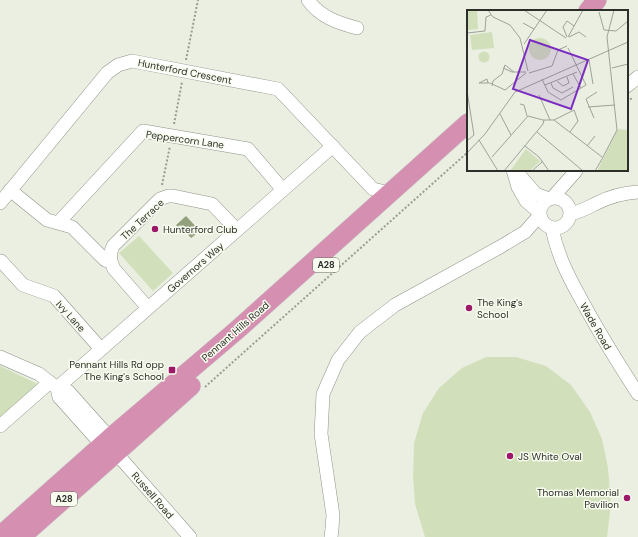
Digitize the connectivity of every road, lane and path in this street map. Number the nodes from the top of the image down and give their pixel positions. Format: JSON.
{"nodes":[{"id":1,"x":198,"y":0,"type":"edge"},
{"id":2,"x":308,"y":0,"type":"edge"},
{"id":3,"x":597,"y":0,"type":"edge"},
{"id":4,"x":612,"y":0,"type":"edge"},
{"id":5,"x":589,"y":10,"type":"edge"},
{"id":6,"x":605,"y":10,"type":"edge"},
{"id":7,"x":357,"y":28,"type":"dead end"},
{"id":8,"x":184,"y":71,"type":"junction"},
{"id":9,"x":638,"y":77,"type":"edge"},
{"id":10,"x":628,"y":85,"type":"edge"},
{"id":11,"x":467,"y":124,"type":"edge"},
{"id":12,"x":172,"y":136,"type":"junction"},
{"id":13,"x":467,"y":139,"type":"edge"},
{"id":14,"x":333,"y":146,"type":"junction"},
{"id":15,"x":467,"y":153,"type":"edge"},
{"id":16,"x":514,"y":171,"type":"edge"},
{"id":17,"x":515,"y":171,"type":"edge"},
{"id":18,"x":577,"y":171,"type":"edge"},
{"id":19,"x":10,"y":190,"type":"junction"},
{"id":20,"x":283,"y":190,"type":"junction"},
{"id":21,"x":381,"y":191,"type":"junction"},
{"id":22,"x":638,"y":192,"type":"edge"},
{"id":23,"x":163,"y":197,"type":"junction"},
{"id":24,"x":550,"y":198,"type":"junction"},
{"id":25,"x":0,"y":203,"type":"edge"},
{"id":26,"x":568,"y":213,"type":"junction"},
{"id":27,"x":540,"y":214,"type":"junction"},
{"id":28,"x":58,"y":223,"type":"junction"},
{"id":29,"x":551,"y":228,"type":"junction"},
{"id":30,"x":237,"y":230,"type":"junction"},
{"id":31,"x":525,"y":232,"type":"junction"},
{"id":32,"x":559,"y":255,"type":"junction"},
{"id":33,"x":0,"y":262,"type":"edge"},
{"id":34,"x":110,"y":262,"type":"junction"},
{"id":35,"x":148,"y":308,"type":"junction"},
{"id":36,"x":101,"y":349,"type":"junction"},
{"id":37,"x":0,"y":357,"type":"edge"},
{"id":38,"x":54,"y":385,"type":"junction"},
{"id":39,"x":205,"y":388,"type":"dead end"},
{"id":40,"x":638,"y":394,"type":"edge"},
{"id":41,"x":0,"y":426,"type":"edge"},
{"id":42,"x":109,"y":445,"type":"junction"},
{"id":43,"x":0,"y":536,"type":"edge"},
{"id":44,"x":21,"y":537,"type":"edge"},
{"id":45,"x":190,"y":537,"type":"edge"},
{"id":46,"x":331,"y":537,"type":"edge"}],
"edges":[{"from":1,"to":8,"type":"path"},
{"from":2,"to":7,"type":"street"},
{"from":3,"to":5,"type":"highway"},
{"from":4,"to":6,"type":"highway"},
{"from":8,"to":12,"type":"path"},
{"from":8,"to":14,"type":"street","name":"Hunterford Crescent"},
{"from":8,"to":19,"type":"street","name":"Hunterford Crescent"},
{"from":9,"to":10,"type":"street"},
{"from":11,"to":21,"type":"highway","name":"Pennant Hills Road","number":"A28"},
{"from":12,"to":20,"type":"street","name":"Peppercorn Lane"},
{"from":12,"to":23,"type":"path"},
{"from":12,"to":28,"type":"street","name":"Peppercorn Lane"},
{"from":13,"to":42,"type":"highway","name":"Pennant Hills Road","number":"A28"},
{"from":14,"to":20,"type":"street","name":"Governors Way"},
{"from":14,"to":21,"type":"street","name":"Hunterford Crescent"},
{"from":15,"to":39,"type":"path"},
{"from":16,"to":27,"type":"street"},
{"from":17,"to":24,"type":"street"},
{"from":18,"to":24,"type":"street"},
{"from":18,"to":26,"type":"street"},
{"from":19,"to":25,"type":"street","name":"Hunterford Crescent"},
{"from":19,"to":28,"type":"street"},
{"from":20,"to":30,"type":"street","name":"Governors Way"},
{"from":21,"to":42,"type":"highway","name":"Pennant Hills Road","number":"A28"},
{"from":22,"to":26,"type":"street"},
{"from":23,"to":30,"type":"street","name":"The Terrace"},
{"from":23,"to":34,"type":"street","name":"The Terrace"},
{"from":24,"to":26,"type":"street"},
{"from":24,"to":27,"type":"street"},
{"from":26,"to":29,"type":"street"},
{"from":26,"to":32,"type":"street"},
{"from":27,"to":29,"type":"street"},
{"from":27,"to":31,"type":"street"},
{"from":28,"to":34,"type":"street"},
{"from":29,"to":31,"type":"street"},
{"from":29,"to":32,"type":"street","name":"Wade Road"},
{"from":30,"to":35,"type":"street","name":"Governors Way"},
{"from":31,"to":46,"type":"street"},
{"from":32,"to":40,"type":"street","name":"Wade Road"},
{"from":33,"to":36,"type":"street","name":"Ivy Lane"},
{"from":34,"to":35,"type":"street"},
{"from":35,"to":36,"type":"street","name":"Governors Way"},
{"from":36,"to":38,"type":"street","name":"Governors Way"},
{"from":37,"to":38,"type":"street"},
{"from":38,"to":41,"type":"street","name":"Governors Way"},
{"from":38,"to":42,"type":"street"},
{"from":42,"to":43,"type":"highway","name":"Pennant Hills Road","number":"A28"},
{"from":42,"to":44,"type":"highway","name":"Pennant Hills Road","number":"A28"},
{"from":42,"to":45,"type":"street","name":"Russell Road"}]}
